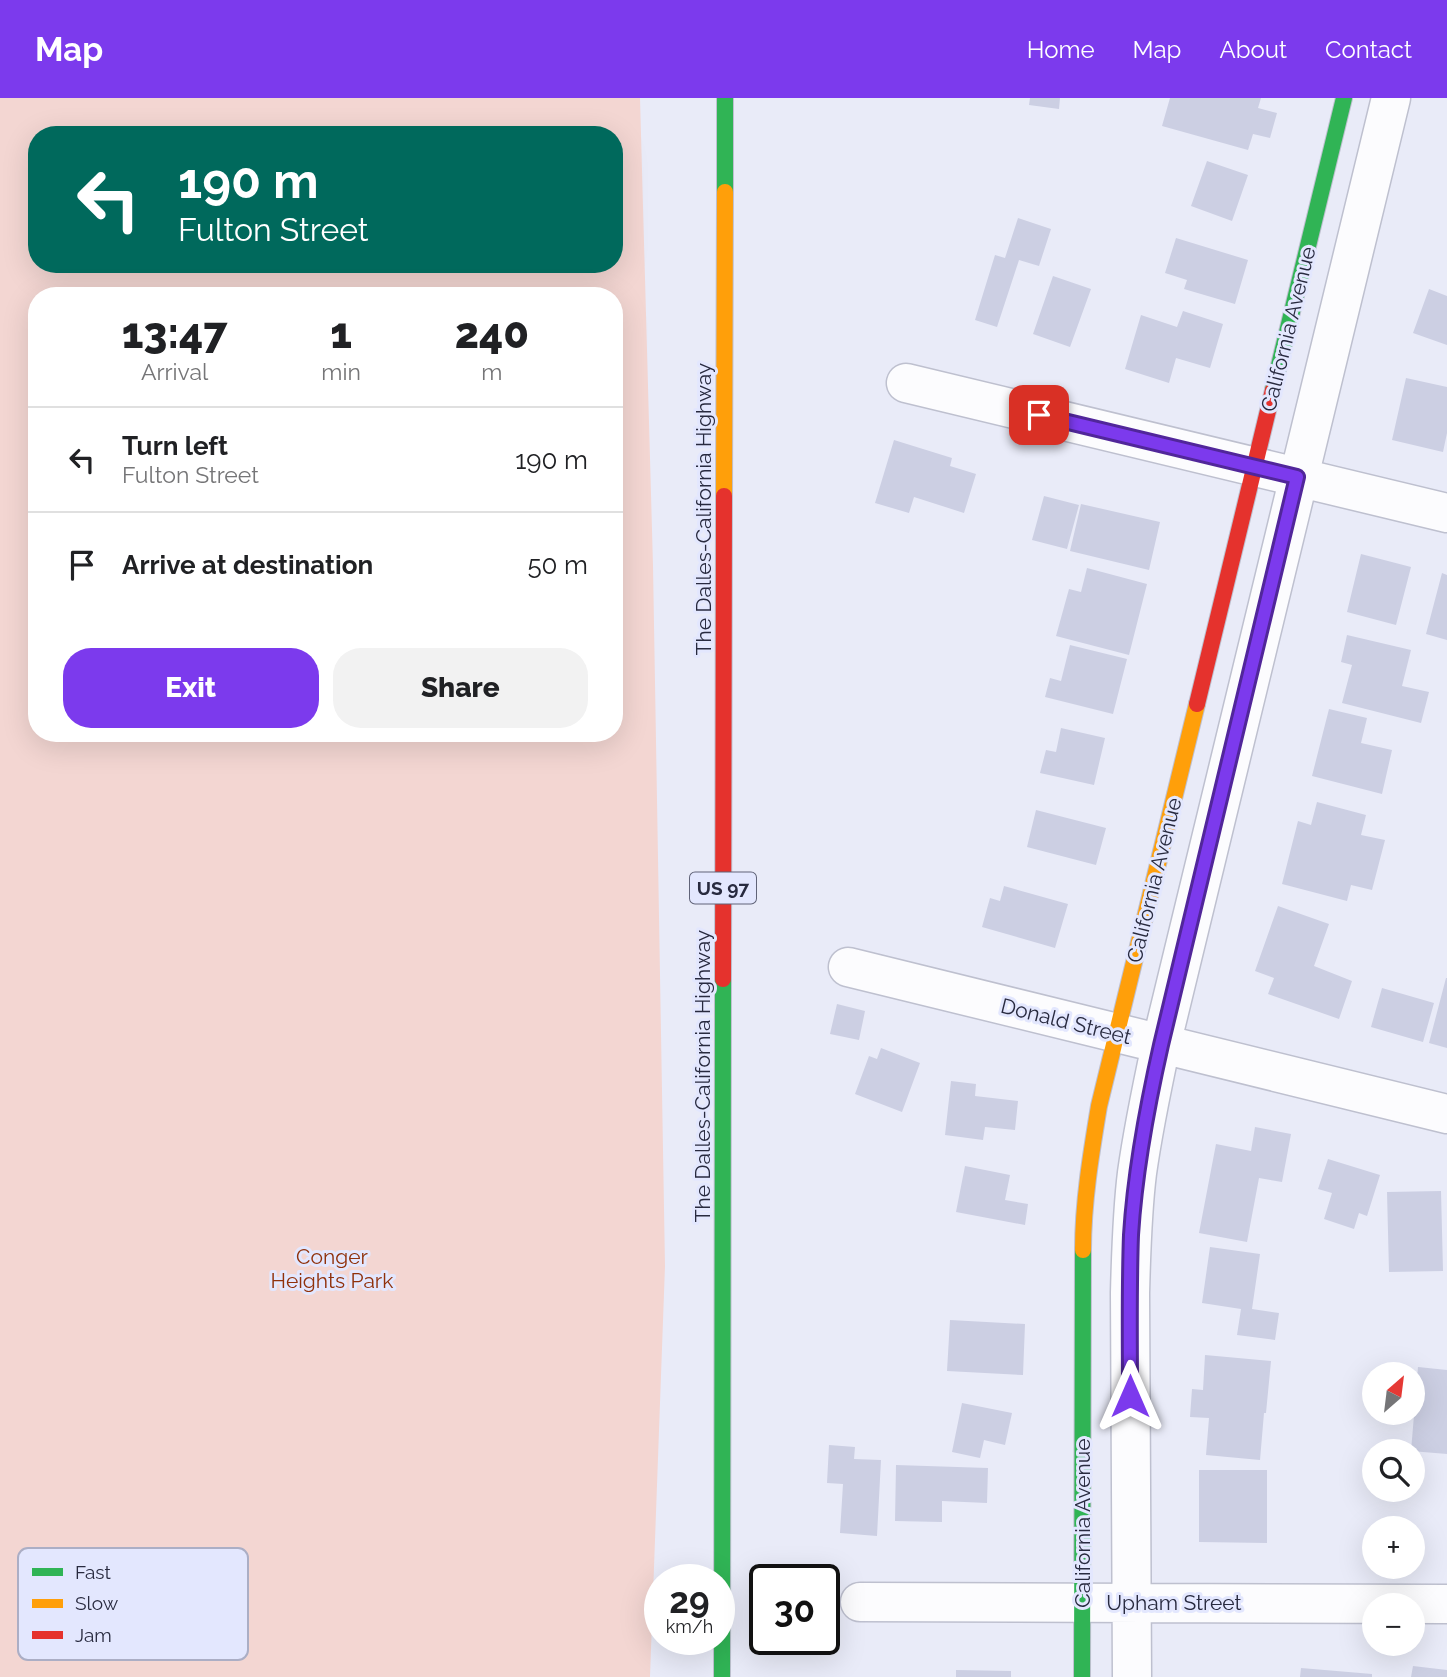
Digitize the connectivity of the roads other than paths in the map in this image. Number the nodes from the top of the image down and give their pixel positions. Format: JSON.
{"nodes":[{"id":1,"x":725,"y":98,"type":"edge"},
{"id":2,"x":1344,"y":98,"type":"edge"},
{"id":3,"x":1391,"y":98,"type":"edge"},
{"id":4,"x":906,"y":383,"type":"dead end"},
{"id":5,"x":1254,"y":467,"type":"junction"},
{"id":6,"x":1297,"y":477,"type":"junction"},
{"id":7,"x":1447,"y":513,"type":"edge"},
{"id":8,"x":848,"y":967,"type":"dead end"},
{"id":9,"x":1117,"y":1034,"type":"junction"},
{"id":10,"x":1161,"y":1045,"type":"junction"},
{"id":11,"x":1447,"y":1114,"type":"edge"},
{"id":12,"x":860,"y":1602,"type":"dead end"},
{"id":13,"x":1082,"y":1602,"type":"junction"},
{"id":14,"x":1131,"y":1602,"type":"junction"},
{"id":15,"x":1447,"y":1604,"type":"edge"},
{"id":16,"x":722,"y":1677,"type":"edge"},
{"id":17,"x":1083,"y":1677,"type":"edge"},
{"id":18,"x":1132,"y":1677,"type":"edge"}],
"edges":[{"from":1,"to":16,"type":"main road","name":"The Dalles-California Highway","number":"US 97"},
{"from":2,"to":5,"type":"main road","name":"California Avenue"},
{"from":3,"to":6,"type":"street"},
{"from":4,"to":5,"type":"street"},
{"from":5,"to":6,"type":"street"},
{"from":5,"to":9,"type":"main road","name":"California Avenue"},
{"from":6,"to":7,"type":"street"},
{"from":6,"to":10,"type":"street"},
{"from":8,"to":9,"type":"street","name":"Donald Street"},
{"from":9,"to":10,"type":"street","name":"Donald Street"},
{"from":9,"to":13,"type":"main road","name":"California Avenue"},
{"from":10,"to":11,"type":"street","name":"Donald Street"},
{"from":10,"to":14,"type":"street"},
{"from":12,"to":13,"type":"street","name":"Upham Street"},
{"from":13,"to":14,"type":"street","name":"Upham Street"},
{"from":13,"to":17,"type":"main road","name":"California Avenue"},
{"from":14,"to":15,"type":"street","name":"Upham Street"},
{"from":14,"to":18,"type":"street"}]}
